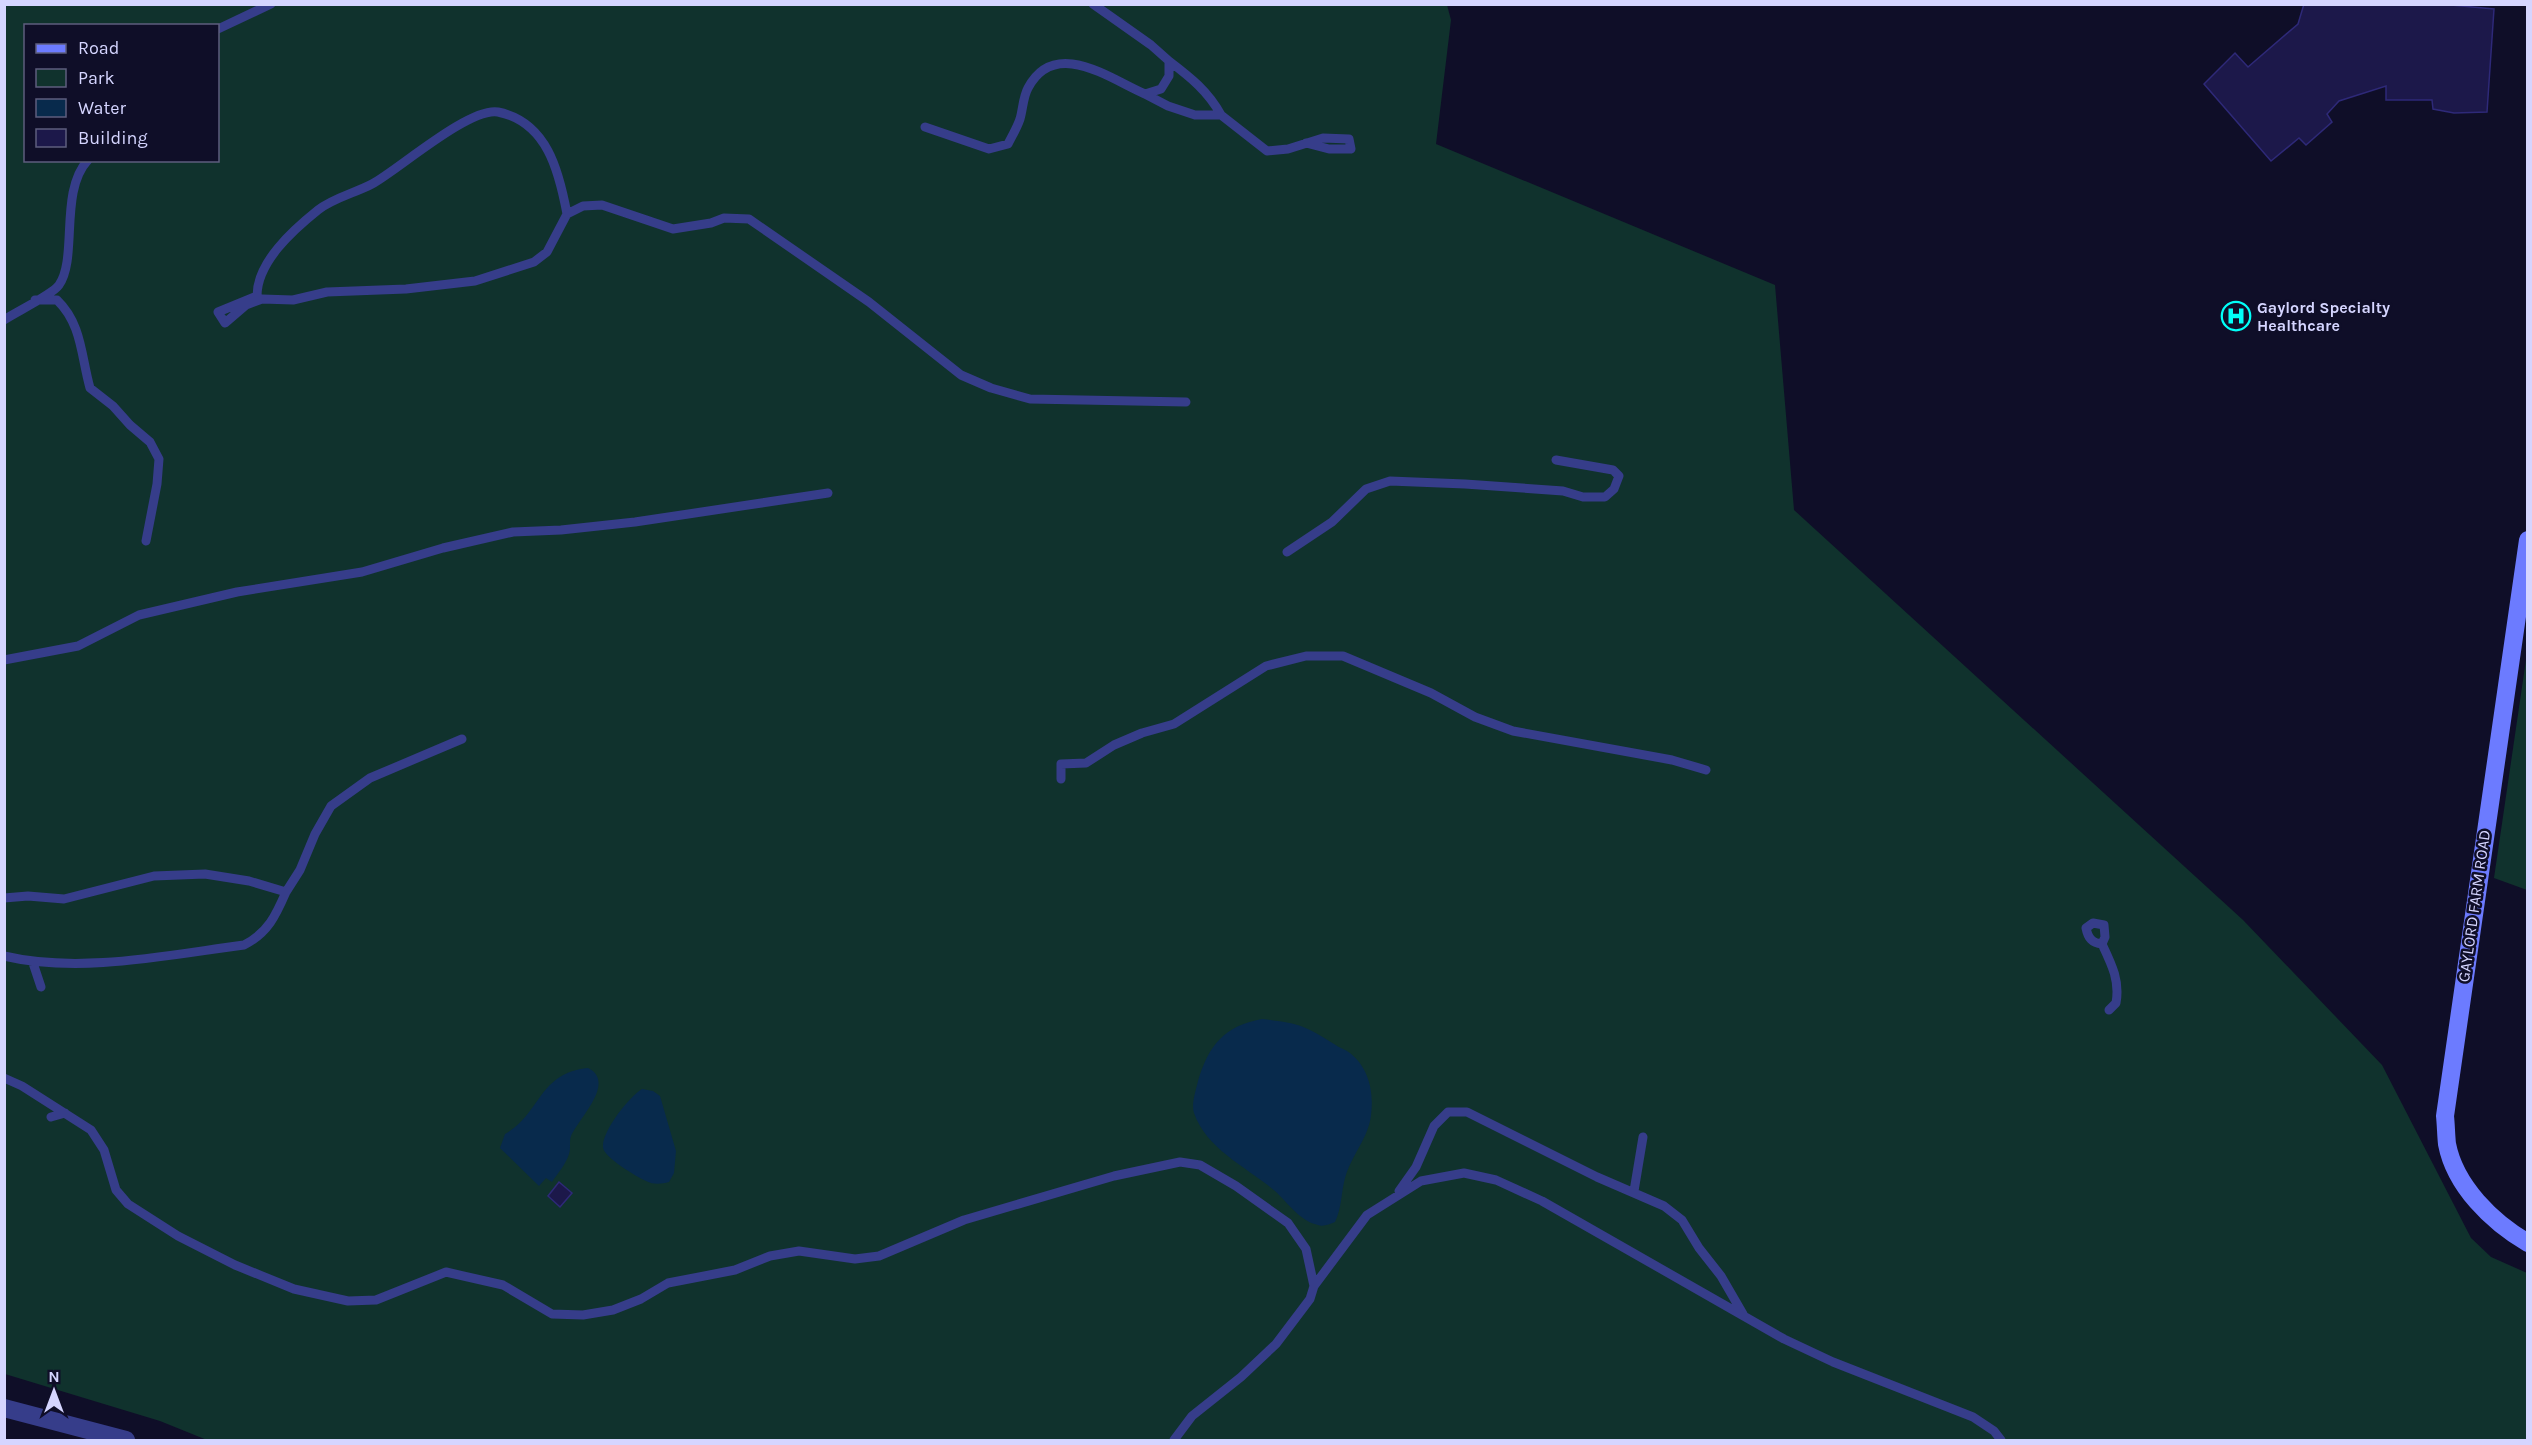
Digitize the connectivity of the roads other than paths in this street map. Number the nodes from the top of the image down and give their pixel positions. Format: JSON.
{"nodes":[{"id":1,"x":271,"y":4,"type":"edge"},
{"id":2,"x":1093,"y":4,"type":"edge"},
{"id":3,"x":219,"y":29,"type":"edge"},
{"id":4,"x":1168,"y":61,"type":"junction"},
{"id":5,"x":1145,"y":94,"type":"junction"},
{"id":6,"x":1221,"y":114,"type":"junction"},
{"id":7,"x":925,"y":127,"type":"dead end"},
{"id":8,"x":1306,"y":143,"type":"dead end"},
{"id":9,"x":86,"y":162,"type":"edge"},
{"id":10,"x":567,"y":214,"type":"junction"},
{"id":11,"x":59,"y":285,"type":"junction"},
{"id":12,"x":35,"y":300,"type":"junction"},
{"id":13,"x":66,"y":309,"type":"junction"},
{"id":14,"x":4,"y":320,"type":"edge"},
{"id":15,"x":1186,"y":402,"type":"dead end"},
{"id":16,"x":1556,"y":460,"type":"dead end"},
{"id":17,"x":828,"y":493,"type":"dead end"},
{"id":18,"x":2528,"y":540,"type":"edge"},
{"id":19,"x":147,"y":541,"type":"dead end"},
{"id":20,"x":1287,"y":552,"type":"dead end"},
{"id":21,"x":4,"y":660,"type":"edge"},
{"id":22,"x":462,"y":739,"type":"dead end"},
{"id":23,"x":1706,"y":770,"type":"dead end"},
{"id":24,"x":1061,"y":779,"type":"dead end"},
{"id":25,"x":286,"y":892,"type":"junction"},
{"id":26,"x":4,"y":898,"type":"edge"},
{"id":27,"x":2102,"y":944,"type":"dead end"},
{"id":28,"x":4,"y":956,"type":"edge"},
{"id":29,"x":33,"y":963,"type":"junction"},
{"id":30,"x":41,"y":987,"type":"dead end"},
{"id":31,"x":2109,"y":1010,"type":"dead end"},
{"id":32,"x":4,"y":1078,"type":"edge"},
{"id":33,"x":65,"y":1113,"type":"junction"},
{"id":34,"x":51,"y":1118,"type":"dead end"},
{"id":35,"x":1643,"y":1137,"type":"dead end"},
{"id":36,"x":1634,"y":1191,"type":"junction"},
{"id":37,"x":1396,"y":1195,"type":"junction"},
{"id":38,"x":2528,"y":1243,"type":"edge"},
{"id":39,"x":1314,"y":1286,"type":"junction"},
{"id":40,"x":1745,"y":1317,"type":"junction"},
{"id":41,"x":4,"y":1408,"type":"edge"},
{"id":42,"x":126,"y":1440,"type":"edge"},
{"id":43,"x":1174,"y":1440,"type":"edge"},
{"id":44,"x":2001,"y":1440,"type":"edge"}],
"edges":[{"from":1,"to":3,"type":"lane"},
{"from":2,"to":4,"type":"lane"},
{"from":4,"to":5,"type":"lane"},
{"from":4,"to":6,"type":"lane"},
{"from":5,"to":6,"type":"lane"},
{"from":5,"to":7,"type":"lane"},
{"from":6,"to":8,"type":"lane"},
{"from":9,"to":11,"type":"lane"},
{"from":10,"to":10,"type":"lane"},
{"from":10,"to":15,"type":"lane"},
{"from":11,"to":12,"type":"lane"},
{"from":11,"to":13,"type":"lane"},
{"from":12,"to":13,"type":"lane"},
{"from":12,"to":14,"type":"lane"},
{"from":13,"to":19,"type":"lane"},
{"from":16,"to":20,"type":"lane"},
{"from":17,"to":21,"type":"lane"},
{"from":18,"to":38,"type":"street","name":"GAYLORD FARM ROAD"},
{"from":22,"to":25,"type":"lane"},
{"from":23,"to":24,"type":"lane"},
{"from":25,"to":26,"type":"lane"},
{"from":25,"to":29,"type":"lane"},
{"from":27,"to":31,"type":"lane"},
{"from":28,"to":29,"type":"lane"},
{"from":29,"to":30,"type":"lane"},
{"from":32,"to":33,"type":"lane"},
{"from":33,"to":34,"type":"lane"},
{"from":33,"to":39,"type":"lane"},
{"from":35,"to":36,"type":"lane"},
{"from":36,"to":37,"type":"lane"},
{"from":36,"to":40,"type":"lane"},
{"from":37,"to":39,"type":"lane"},
{"from":37,"to":40,"type":"lane"},
{"from":39,"to":43,"type":"lane"},
{"from":40,"to":44,"type":"lane"},
{"from":41,"to":42,"type":"street"}]}
